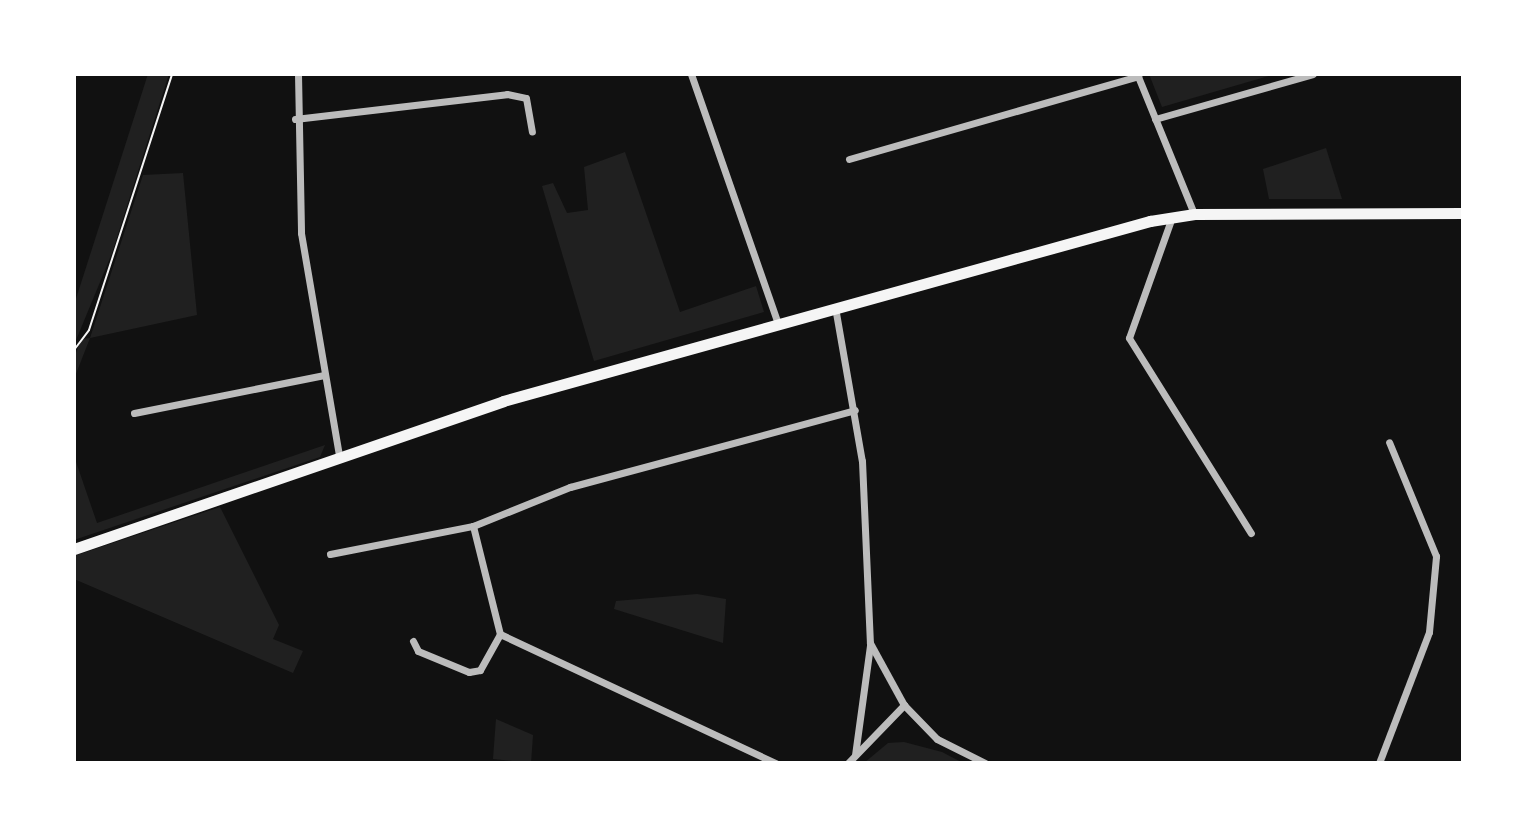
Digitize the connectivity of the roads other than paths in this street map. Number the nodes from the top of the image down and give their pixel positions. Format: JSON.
{"nodes":[{"id":1,"x":298,"y":74,"type":"edge"},
{"id":2,"x":691,"y":74,"type":"edge"},
{"id":3,"x":1313,"y":74,"type":"edge"},
{"id":4,"x":1137,"y":75,"type":"edge"},
{"id":5,"x":295,"y":119,"type":"junction"},
{"id":6,"x":1155,"y":119,"type":"junction"},
{"id":7,"x":532,"y":131,"type":"dead end"},
{"id":8,"x":849,"y":159,"type":"dead end"},
{"id":9,"x":1463,"y":213,"type":"edge"},
{"id":10,"x":1194,"y":214,"type":"junction"},
{"id":11,"x":1172,"y":217,"type":"junction"},
{"id":12,"x":835,"y":307,"type":"junction"},
{"id":13,"x":777,"y":321,"type":"junction"},
{"id":14,"x":324,"y":375,"type":"junction"},
{"id":15,"x":855,"y":410,"type":"junction"},
{"id":16,"x":134,"y":413,"type":"dead end"},
{"id":17,"x":1389,"y":442,"type":"dead end"},
{"id":18,"x":339,"y":456,"type":"junction"},
{"id":19,"x":473,"y":526,"type":"junction"},
{"id":20,"x":1251,"y":533,"type":"dead end"},
{"id":21,"x":74,"y":549,"type":"edge"},
{"id":22,"x":330,"y":554,"type":"dead end"},
{"id":23,"x":500,"y":634,"type":"junction"},
{"id":24,"x":413,"y":641,"type":"dead end"},
{"id":25,"x":870,"y":643,"type":"junction"},
{"id":26,"x":904,"y":705,"type":"junction"},
{"id":27,"x":855,"y":755,"type":"junction"},
{"id":28,"x":776,"y":763,"type":"edge"},
{"id":29,"x":848,"y":763,"type":"edge"},
{"id":30,"x":985,"y":763,"type":"edge"},
{"id":31,"x":1379,"y":763,"type":"edge"}],
"edges":[{"from":1,"to":5,"type":"street"},
{"from":2,"to":13,"type":"street"},
{"from":3,"to":6,"type":"street"},
{"from":4,"to":6,"type":"street"},
{"from":4,"to":8,"type":"street"},
{"from":5,"to":7,"type":"street"},
{"from":5,"to":14,"type":"street"},
{"from":6,"to":10,"type":"street"},
{"from":9,"to":10,"type":"main road"},
{"from":10,"to":11,"type":"main road"},
{"from":11,"to":12,"type":"main road"},
{"from":11,"to":20,"type":"street"},
{"from":12,"to":13,"type":"main road"},
{"from":12,"to":15,"type":"street"},
{"from":13,"to":18,"type":"main road"},
{"from":14,"to":16,"type":"street"},
{"from":14,"to":18,"type":"street"},
{"from":15,"to":19,"type":"street"},
{"from":15,"to":25,"type":"street"},
{"from":17,"to":31,"type":"street"},
{"from":18,"to":21,"type":"main road"},
{"from":19,"to":22,"type":"street"},
{"from":19,"to":23,"type":"street"},
{"from":23,"to":24,"type":"street"},
{"from":23,"to":28,"type":"street"},
{"from":25,"to":26,"type":"street"},
{"from":25,"to":27,"type":"street"},
{"from":26,"to":27,"type":"street"},
{"from":26,"to":30,"type":"street"},
{"from":27,"to":29,"type":"street"}]}
